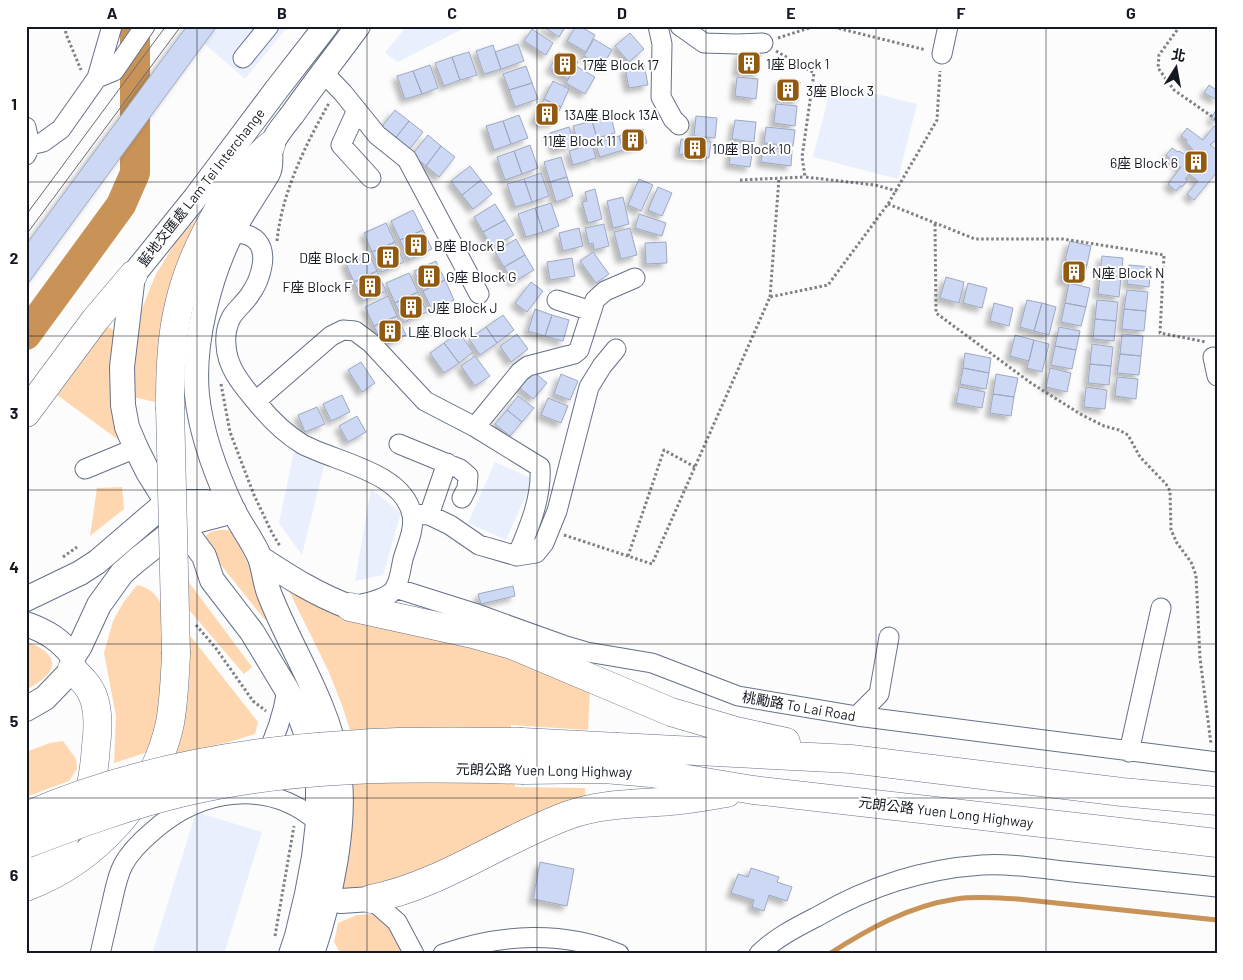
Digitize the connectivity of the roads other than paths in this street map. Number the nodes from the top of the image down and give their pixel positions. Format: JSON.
{"nodes":[{"id":1,"x":112,"y":26,"type":"edge"},
{"id":2,"x":146,"y":26,"type":"edge"},
{"id":3,"x":269,"y":26,"type":"edge"},
{"id":4,"x":326,"y":26,"type":"edge"},
{"id":5,"x":358,"y":26,"type":"edge"},
{"id":6,"x":658,"y":26,"type":"edge"},
{"id":7,"x":948,"y":26,"type":"edge"},
{"id":8,"x":682,"y":27,"type":"edge"},
{"id":9,"x":763,"y":43,"type":"road end"},
{"id":10,"x":942,"y":54,"type":"road end"},
{"id":11,"x":243,"y":58,"type":"dead end"},
{"id":12,"x":101,"y":78,"type":"junction"},
{"id":13,"x":330,"y":80,"type":"junction"},
{"id":14,"x":357,"y":110,"type":"junction"},
{"id":15,"x":679,"y":125,"type":"dead end"},
{"id":16,"x":27,"y":142,"type":"edge"},
{"id":17,"x":271,"y":145,"type":"junction"},
{"id":18,"x":371,"y":178,"type":"dead end"},
{"id":19,"x":232,"y":233,"type":"junction"},
{"id":20,"x":132,"y":275,"type":"junction"},
{"id":21,"x":635,"y":278,"type":"dead end"},
{"id":22,"x":479,"y":294,"type":"dead end"},
{"id":23,"x":557,"y":300,"type":"dead end"},
{"id":24,"x":591,"y":311,"type":"junction"},
{"id":25,"x":616,"y":350,"type":"dead end"},
{"id":26,"x":256,"y":401,"type":"junction"},
{"id":27,"x":26,"y":413,"type":"edge"},
{"id":28,"x":475,"y":426,"type":"junction"},
{"id":29,"x":399,"y":444,"type":"dead end"},
{"id":30,"x":136,"y":448,"type":"junction"},
{"id":31,"x":447,"y":463,"type":"junction"},
{"id":32,"x":85,"y":469,"type":"dead end"},
{"id":33,"x":462,"y":498,"type":"dead end"},
{"id":34,"x":167,"y":502,"type":"junction"},
{"id":35,"x":234,"y":511,"type":"junction"},
{"id":36,"x":420,"y":515,"type":"junction"},
{"id":37,"x":173,"y":532,"type":"junction"},
{"id":38,"x":517,"y":556,"type":"junction"},
{"id":39,"x":260,"y":558,"type":"junction"},
{"id":40,"x":395,"y":588,"type":"junction"},
{"id":41,"x":26,"y":599,"type":"edge"},
{"id":42,"x":350,"y":607,"type":"junction"},
{"id":43,"x":1162,"y":608,"type":"dead end"},
{"id":44,"x":26,"y":624,"type":"edge"},
{"id":45,"x":889,"y":637,"type":"dead end"},
{"id":46,"x":73,"y":663,"type":"junction"},
{"id":47,"x":287,"y":690,"type":"junction"},
{"id":48,"x":26,"y":709,"type":"edge"},
{"id":49,"x":856,"y":716,"type":"junction"},
{"id":50,"x":1129,"y":752,"type":"junction"},
{"id":51,"x":851,"y":759,"type":"junction"},
{"id":52,"x":1215,"y":762,"type":"edge"},
{"id":53,"x":754,"y":790,"type":"junction"},
{"id":54,"x":232,"y":795,"type":"junction"},
{"id":55,"x":1217,"y":801,"type":"edge"},
{"id":56,"x":26,"y":816,"type":"edge"},
{"id":57,"x":318,"y":822,"type":"junction"},
{"id":58,"x":1217,"y":843,"type":"edge"},
{"id":59,"x":26,"y":844,"type":"edge"},
{"id":60,"x":26,"y":873,"type":"edge"},
{"id":61,"x":26,"y":887,"type":"edge"},
{"id":62,"x":1217,"y":887,"type":"edge"},
{"id":63,"x":317,"y":896,"type":"junction"},
{"id":64,"x":371,"y":899,"type":"junction"},
{"id":65,"x":317,"y":950,"type":"edge"},
{"id":66,"x":100,"y":954,"type":"edge"},
{"id":67,"x":291,"y":954,"type":"edge"},
{"id":68,"x":414,"y":954,"type":"edge"},
{"id":69,"x":443,"y":954,"type":"edge"},
{"id":70,"x":619,"y":954,"type":"edge"},
{"id":71,"x":759,"y":954,"type":"edge"}],
"edges":[{"from":1,"to":12,"type":"street"},
{"from":2,"to":12,"type":"street"},
{"from":3,"to":11,"type":"street"},
{"from":4,"to":20,"type":"main road","name":"藍地交匯處 Lam Tei Interchange"},
{"from":5,"to":13,"type":"main road"},
{"from":6,"to":15,"type":"street"},
{"from":7,"to":10,"type":"street"},
{"from":8,"to":9,"type":"street"},
{"from":12,"to":16,"type":"street"},
{"from":13,"to":14,"type":"street"},
{"from":13,"to":17,"type":"main road"},
{"from":14,"to":18,"type":"street"},
{"from":14,"to":22,"type":"street"},
{"from":17,"to":19,"type":"main road"},
{"from":17,"to":61,"type":"highway","bridge":true},
{"from":19,"to":26,"type":"street"},
{"from":19,"to":35,"type":"main road"},
{"from":20,"to":27,"type":"highway"},
{"from":20,"to":30,"type":"main road","name":"藍地交匯處 Lam Tei Interchange"},
{"from":21,"to":24,"type":"street"},
{"from":23,"to":24,"type":"street"},
{"from":24,"to":28,"type":"street"},
{"from":25,"to":38,"type":"street"},
{"from":26,"to":28,"type":"street"},
{"from":26,"to":36,"type":"street"},
{"from":28,"to":38,"type":"street"},
{"from":29,"to":31,"type":"street"},
{"from":30,"to":32,"type":"street"},
{"from":30,"to":34,"type":"main road","name":"藍地交匯處 Lam Tei Interchange"},
{"from":31,"to":33,"type":"street"},
{"from":31,"to":36,"type":"street"},
{"from":34,"to":35,"type":"main road"},
{"from":34,"to":37,"type":"main road","name":"藍地交匯處 Lam Tei Interchange"},
{"from":34,"to":41,"type":"main road"},
{"from":35,"to":37,"type":"main road"},
{"from":35,"to":39,"type":"main road"},
{"from":36,"to":38,"type":"street"},
{"from":36,"to":40,"type":"street"},
{"from":37,"to":46,"type":"main road"},
{"from":37,"to":47,"type":"main road"},
{"from":39,"to":42,"type":"main road"},
{"from":39,"to":63,"type":"main road"},
{"from":40,"to":42,"type":"street"},
{"from":40,"to":49,"type":"street","name":"桃勵路 To Lai Road"},
{"from":42,"to":51,"type":"highway"},
{"from":43,"to":50,"type":"street"},
{"from":44,"to":46,"type":"main road"},
{"from":45,"to":49,"type":"street"},
{"from":46,"to":48,"type":"main road"},
{"from":46,"to":60,"type":"highway"},
{"from":47,"to":54,"type":"street"},
{"from":47,"to":57,"type":"main road"},
{"from":49,"to":50,"type":"street","name":"桃勵路 To Lai Road"},
{"from":50,"to":52,"type":"street","name":"桃勵路 To Lai Road"},
{"from":51,"to":55,"type":"highway","name":"元朗公路 Yuen Long Highway"},
{"from":51,"to":56,"type":"highway","name":"元朗公路 Yuen Long Highway","bridge":true},
{"from":53,"to":58,"type":"highway","name":"元朗公路 Yuen Long Highway"},
{"from":53,"to":59,"type":"highway","name":"元朗公路 Yuen Long Highway","bridge":true},
{"from":53,"to":64,"type":"highway"},
{"from":54,"to":57,"type":"street"},
{"from":54,"to":66,"type":"street"},
{"from":57,"to":63,"type":"main road"},
{"from":62,"to":71,"type":"street"},
{"from":63,"to":64,"type":"main road"},
{"from":63,"to":65,"type":"main road"},
{"from":63,"to":67,"type":"main road"},
{"from":64,"to":68,"type":"street"},
{"from":69,"to":70,"type":"street"}]}
